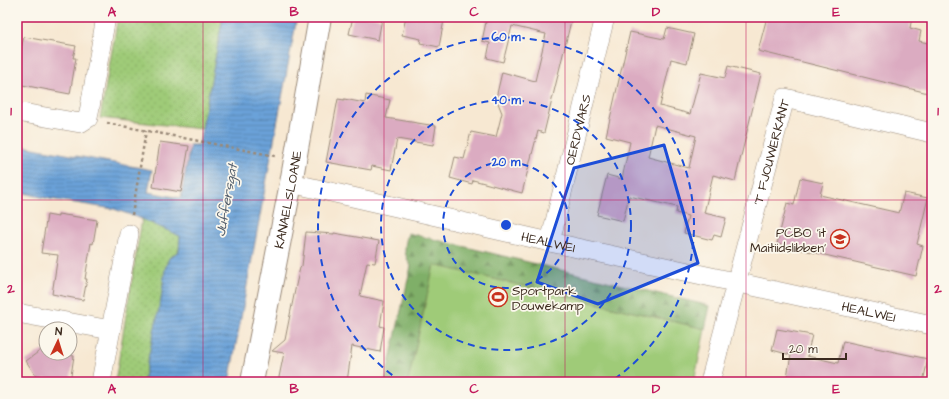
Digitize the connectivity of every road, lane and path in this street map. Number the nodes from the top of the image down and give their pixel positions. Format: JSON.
{"nodes":[{"id":1,"x":106,"y":17,"type":"edge"},
{"id":2,"x":320,"y":17,"type":"edge"},
{"id":3,"x":605,"y":17,"type":"edge"},
{"id":4,"x":17,"y":112,"type":"edge"},
{"id":5,"x":88,"y":118,"type":"junction"},
{"id":6,"x":146,"y":131,"type":"junction"},
{"id":7,"x":932,"y":133,"type":"edge"},
{"id":8,"x":276,"y":157,"type":"dead end"},
{"id":9,"x":291,"y":183,"type":"junction"},
{"id":10,"x":129,"y":234,"type":"joint"},
{"id":11,"x":550,"y":242,"type":"junction"},
{"id":12,"x":736,"y":283,"type":"junction"},
{"id":13,"x":17,"y":313,"type":"edge"},
{"id":14,"x":932,"y":325,"type":"edge"},
{"id":15,"x":111,"y":330,"type":"junction"},
{"id":16,"x":101,"y":382,"type":"edge"},
{"id":17,"x":252,"y":382,"type":"edge"},
{"id":18,"x":710,"y":382,"type":"edge"}],
"edges":[{"from":1,"to":5,"type":"street"},
{"from":2,"to":9,"type":"street","name":"KANAELSLOANE"},
{"from":3,"to":11,"type":"street","name":"OERDWARS"},
{"from":4,"to":5,"type":"street"},
{"from":5,"to":6,"type":"path"},
{"from":6,"to":8,"type":"path"},
{"from":6,"to":10,"type":"path"},
{"from":7,"to":12,"type":"street","name":"'T FJOUWERKANT"},
{"from":9,"to":11,"type":"street","name":"HEALWEI"},
{"from":9,"to":17,"type":"street","name":"KANAELSLOANE"},
{"from":10,"to":15,"type":"street"},
{"from":11,"to":12,"type":"street","name":"HEALWEI"},
{"from":12,"to":14,"type":"street","name":"HEALWEI"},
{"from":12,"to":18,"type":"street"},
{"from":13,"to":15,"type":"street"},
{"from":15,"to":16,"type":"street"}]}
